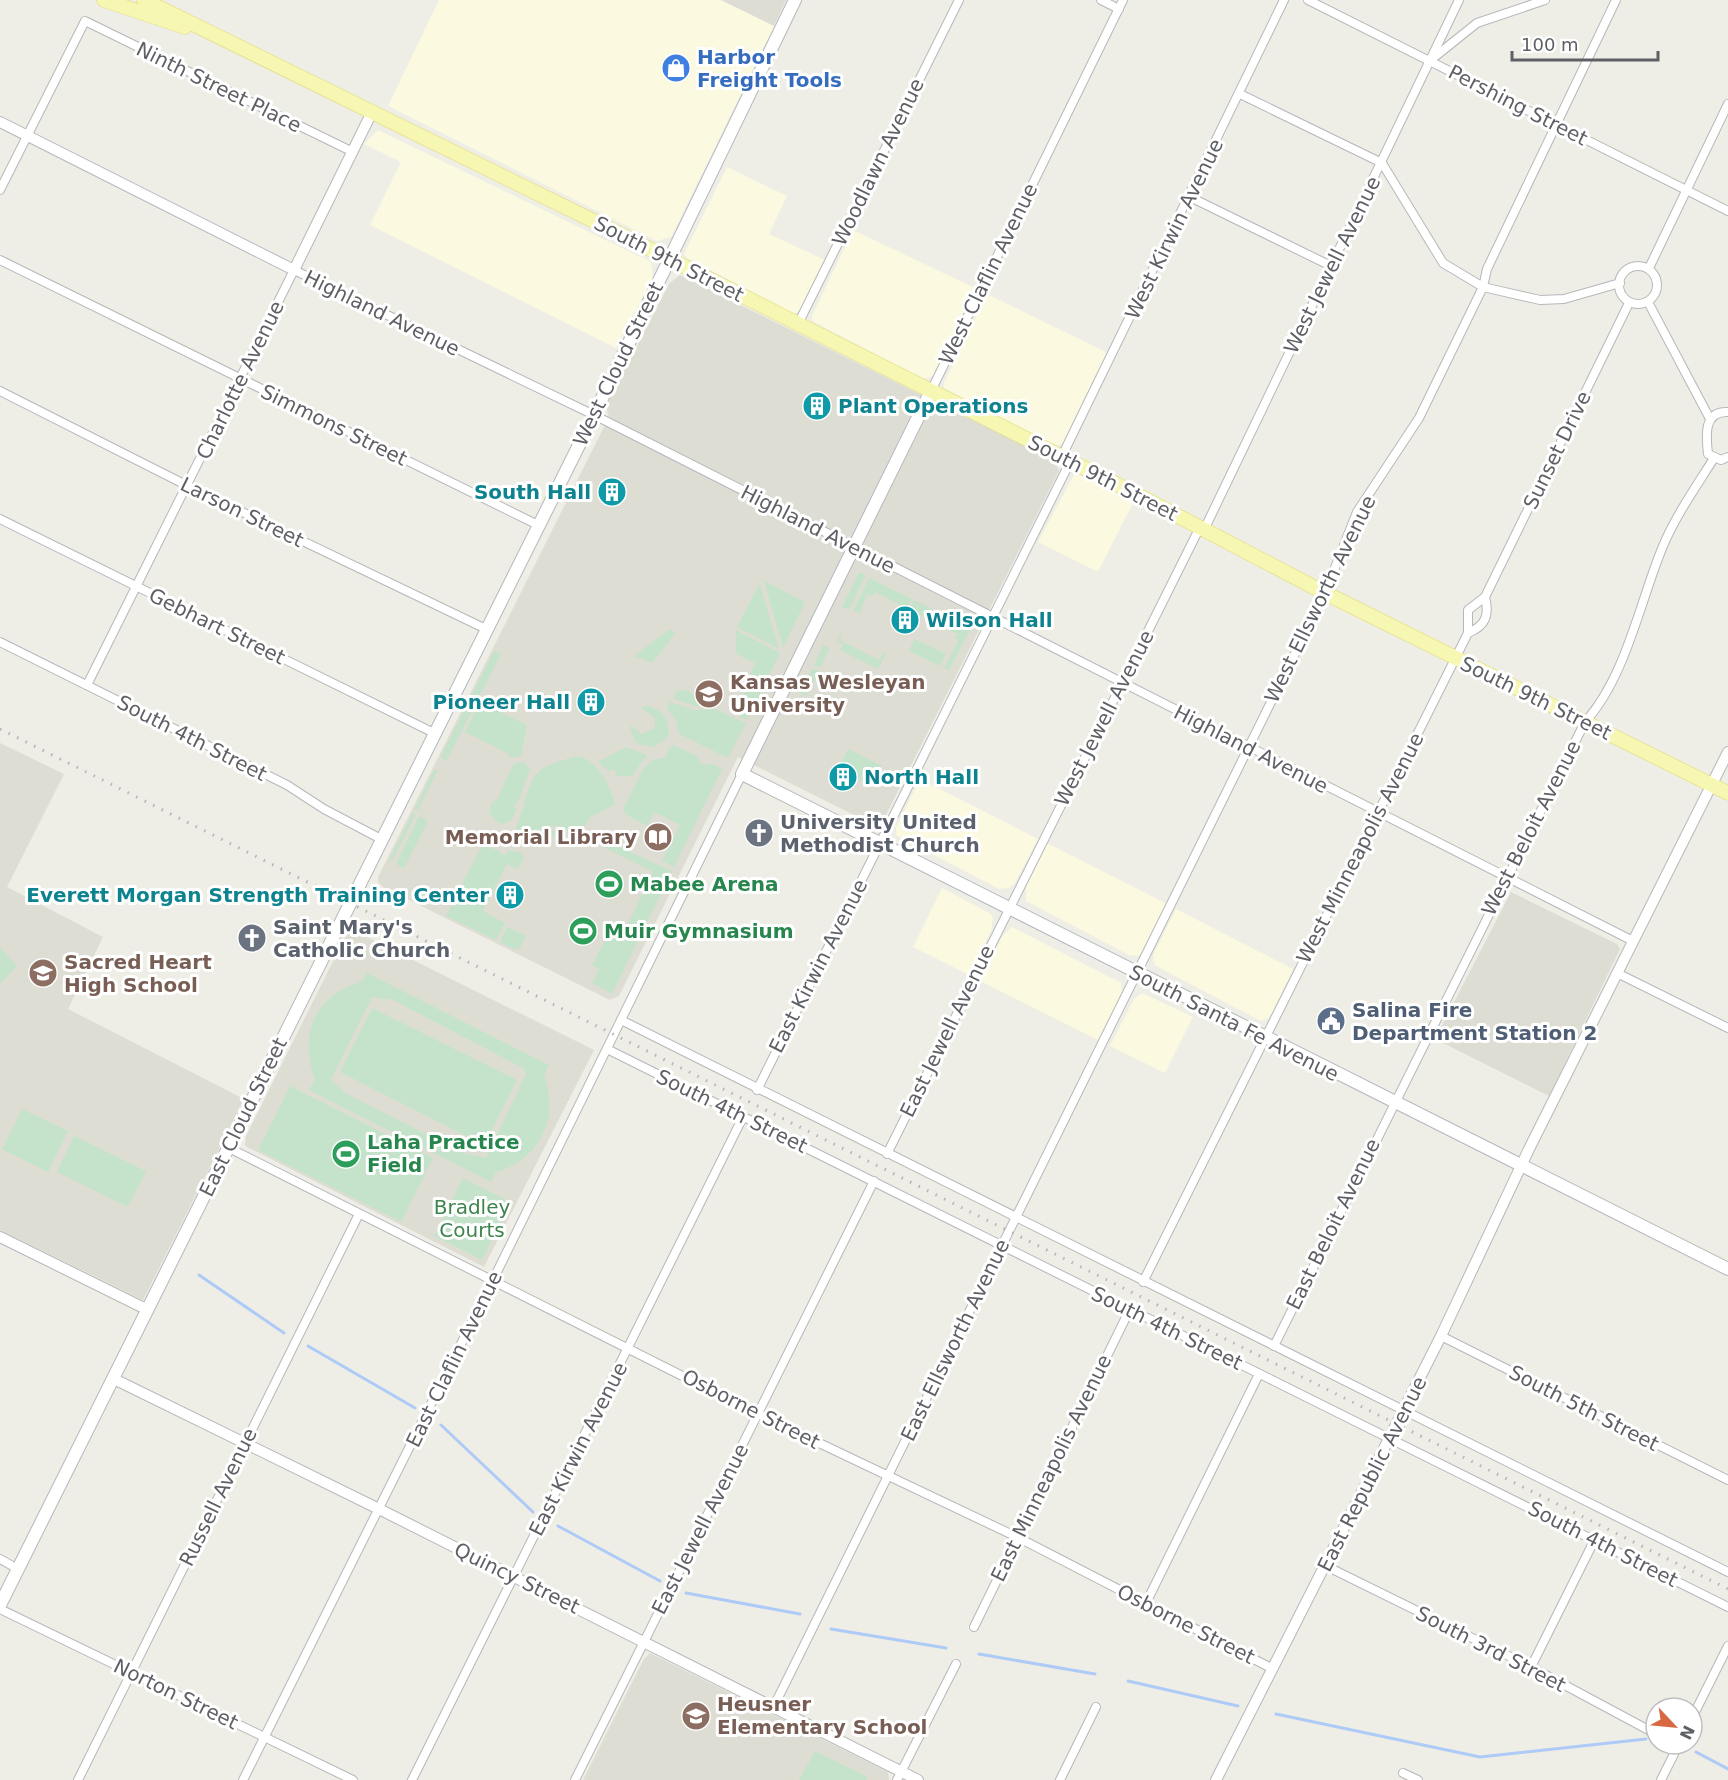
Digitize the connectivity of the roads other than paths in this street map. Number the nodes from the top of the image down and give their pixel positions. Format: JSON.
{"nodes":[{"id":1,"x":104,"y":0,"type":"edge"},
{"id":2,"x":144,"y":0,"type":"edge"},
{"id":3,"x":795,"y":0,"type":"edge"},
{"id":4,"x":958,"y":0,"type":"edge"},
{"id":5,"x":1101,"y":0,"type":"edge"},
{"id":6,"x":1123,"y":0,"type":"edge"},
{"id":7,"x":1284,"y":0,"type":"edge"},
{"id":8,"x":1308,"y":0,"type":"edge"},
{"id":9,"x":1459,"y":0,"type":"edge"},
{"id":10,"x":1545,"y":0,"type":"edge"},
{"id":11,"x":1616,"y":0,"type":"edge"},
{"id":12,"x":1119,"y":9,"type":"junction"},
{"id":13,"x":218,"y":38,"type":"junction"},
{"id":14,"x":1430,"y":61,"type":"junction"},
{"id":15,"x":1240,"y":94,"type":"junction"},
{"id":16,"x":1728,"y":104,"type":"edge"},
{"id":17,"x":372,"y":112,"type":"junction"},
{"id":18,"x":0,"y":122,"type":"edge"},
{"id":19,"x":1556,"y":125,"type":"junction"},
{"id":20,"x":27,"y":135,"type":"junction"},
{"id":21,"x":353,"y":152,"type":"junction"},
{"id":22,"x":1382,"y":163,"type":"junction"},
{"id":23,"x":0,"y":190,"type":"edge"},
{"id":24,"x":1686,"y":190,"type":"junction"},
{"id":25,"x":1190,"y":197,"type":"junction"},
{"id":26,"x":1728,"y":211,"type":"edge"},
{"id":27,"x":669,"y":259,"type":"junction"},
{"id":28,"x":0,"y":260,"type":"edge"},
{"id":29,"x":1331,"y":266,"type":"junction"},
{"id":30,"x":1649,"y":268,"type":"junction"},
{"id":31,"x":294,"y":270,"type":"junction"},
{"id":32,"x":1620,"y":283,"type":"junction"},
{"id":33,"x":1483,"y":287,"type":"junction"},
{"id":34,"x":1648,"y":302,"type":"junction"},
{"id":35,"x":1629,"y":303,"type":"junction"},
{"id":36,"x":798,"y":324,"type":"junction"},
{"id":37,"x":241,"y":379,"type":"junction"},
{"id":38,"x":0,"y":391,"type":"edge"},
{"id":39,"x":931,"y":391,"type":"junction"},
{"id":40,"x":1728,"y":412,"type":"edge"},
{"id":41,"x":594,"y":415,"type":"junction"},
{"id":42,"x":1710,"y":418,"type":"junction"},
{"id":43,"x":1728,"y":457,"type":"edge"},
{"id":44,"x":1066,"y":458,"type":"junction"},
{"id":45,"x":1714,"y":458,"type":"junction"},
{"id":46,"x":188,"y":486,"type":"junction"},
{"id":47,"x":0,"y":519,"type":"edge"},
{"id":48,"x":538,"y":525,"type":"junction"},
{"id":49,"x":1202,"y":528,"type":"junction"},
{"id":50,"x":853,"y":547,"type":"junction"},
{"id":51,"x":137,"y":586,"type":"junction"},
{"id":52,"x":1325,"y":593,"type":"junction"},
{"id":53,"x":1485,"y":597,"type":"junction"},
{"id":54,"x":992,"y":618,"type":"junction"},
{"id":55,"x":486,"y":629,"type":"junction"},
{"id":56,"x":1468,"y":633,"type":"junction"},
{"id":57,"x":0,"y":642,"type":"edge"},
{"id":58,"x":1456,"y":657,"type":"junction"},
{"id":59,"x":1122,"y":683,"type":"junction"},
{"id":60,"x":87,"y":685,"type":"junction"},
{"id":61,"x":1585,"y":722,"type":"junction"},
{"id":62,"x":434,"y":733,"type":"junction"},
{"id":63,"x":1248,"y":747,"type":"junction"},
{"id":64,"x":1728,"y":752,"type":"edge"},
{"id":65,"x":742,"y":774,"type":"junction"},
{"id":66,"x":1712,"y":785,"type":"junction"},
{"id":67,"x":1728,"y":793,"type":"edge"},
{"id":68,"x":1377,"y":813,"type":"junction"},
{"id":69,"x":381,"y":838,"type":"junction"},
{"id":70,"x":880,"y":843,"type":"junction"},
{"id":71,"x":1505,"y":878,"type":"junction"},
{"id":72,"x":1008,"y":908,"type":"junction"},
{"id":73,"x":1633,"y":941,"type":"junction"},
{"id":74,"x":1617,"y":973,"type":"junction"},
{"id":75,"x":1136,"y":974,"type":"junction"},
{"id":76,"x":621,"y":1020,"type":"junction"},
{"id":77,"x":1728,"y":1028,"type":"edge"},
{"id":78,"x":1265,"y":1038,"type":"junction"},
{"id":79,"x":607,"y":1049,"type":"junction"},
{"id":80,"x":757,"y":1090,"type":"junction"},
{"id":81,"x":1393,"y":1102,"type":"junction"},
{"id":82,"x":743,"y":1117,"type":"junction"},
{"id":83,"x":229,"y":1148,"type":"junction"},
{"id":84,"x":887,"y":1154,"type":"junction"},
{"id":85,"x":1521,"y":1166,"type":"junction"},
{"id":86,"x":874,"y":1181,"type":"junction"},
{"id":87,"x":359,"y":1214,"type":"junction"},
{"id":88,"x":1015,"y":1217,"type":"junction"},
{"id":89,"x":0,"y":1237,"type":"edge"},
{"id":90,"x":1001,"y":1246,"type":"junction"},
{"id":91,"x":1728,"y":1269,"type":"edge"},
{"id":92,"x":493,"y":1280,"type":"junction"},
{"id":93,"x":1143,"y":1282,"type":"junction"},
{"id":94,"x":148,"y":1310,"type":"junction"},
{"id":95,"x":1130,"y":1310,"type":"junction"},
{"id":96,"x":1441,"y":1336,"type":"junction"},
{"id":97,"x":1274,"y":1346,"type":"junction"},
{"id":98,"x":629,"y":1347,"type":"junction"},
{"id":99,"x":1259,"y":1374,"type":"junction"},
{"id":100,"x":114,"y":1379,"type":"junction"},
{"id":101,"x":1404,"y":1410,"type":"junction"},
{"id":102,"x":758,"y":1413,"type":"junction"},
{"id":103,"x":1389,"y":1439,"type":"junction"},
{"id":104,"x":245,"y":1442,"type":"junction"},
{"id":105,"x":887,"y":1477,"type":"junction"},
{"id":106,"x":1728,"y":1480,"type":"edge"},
{"id":107,"x":380,"y":1509,"type":"junction"},
{"id":108,"x":1017,"y":1537,"type":"junction"},
{"id":109,"x":1595,"y":1539,"type":"junction"},
{"id":110,"x":0,"y":1559,"type":"edge"},
{"id":111,"x":1326,"y":1566,"type":"junction"},
{"id":112,"x":18,"y":1569,"type":"junction"},
{"id":113,"x":1728,"y":1572,"type":"edge"},
{"id":114,"x":514,"y":1576,"type":"junction"},
{"id":115,"x":1146,"y":1602,"type":"junction"},
{"id":116,"x":0,"y":1607,"type":"edge"},
{"id":117,"x":1728,"y":1607,"type":"edge"},
{"id":118,"x":974,"y":1627,"type":"dead end"},
{"id":119,"x":644,"y":1640,"type":"junction"},
{"id":120,"x":1728,"y":1646,"type":"edge"},
{"id":121,"x":956,"y":1664,"type":"dead end"},
{"id":122,"x":1531,"y":1667,"type":"junction"},
{"id":123,"x":1273,"y":1669,"type":"junction"},
{"id":124,"x":131,"y":1672,"type":"junction"},
{"id":125,"x":1703,"y":1696,"type":"edge"},
{"id":126,"x":774,"y":1707,"type":"junction"},
{"id":127,"x":1096,"y":1707,"type":"dead end"},
{"id":128,"x":1644,"y":1728,"type":"edge"},
{"id":129,"x":264,"y":1737,"type":"junction"},
{"id":130,"x":1672,"y":1756,"type":"edge"},
{"id":131,"x":1404,"y":1773,"type":"dead end"},
{"id":132,"x":899,"y":1776,"type":"edge"},
{"id":133,"x":78,"y":1780,"type":"edge"},
{"id":134,"x":243,"y":1780,"type":"edge"},
{"id":135,"x":353,"y":1780,"type":"edge"},
{"id":136,"x":412,"y":1780,"type":"edge"},
{"id":137,"x":575,"y":1780,"type":"edge"},
{"id":138,"x":918,"y":1780,"type":"edge"},
{"id":139,"x":1059,"y":1780,"type":"edge"},
{"id":140,"x":1216,"y":1780,"type":"edge"},
{"id":141,"x":1418,"y":1780,"type":"edge"},
{"id":142,"x":1661,"y":1780,"type":"edge"}],
"edges":[{"from":1,"to":13,"type":"main road","name":"South 9th Street"},
{"from":2,"to":13,"type":"main road","name":"South 9th Street"},
{"from":3,"to":27,"type":"main road","name":"West Cloud Street"},
{"from":4,"to":36,"type":"street","name":"Woodlawn Avenue"},
{"from":5,"to":12,"type":"street"},
{"from":6,"to":12,"type":"street","name":"West Claflin Avenue"},
{"from":7,"to":15,"type":"street","name":"West Kirwin Avenue"},
{"from":8,"to":14,"type":"street","name":"Pershing Street"},
{"from":9,"to":14,"type":"street","name":"West Jewell Avenue"},
{"from":10,"to":14,"type":"street"},
{"from":11,"to":19,"type":"street","name":"West Ellsworth Avenue"},
{"from":12,"to":39,"type":"street","name":"West Claflin Avenue"},
{"from":13,"to":17,"type":"main road","name":"South 9th Street"},
{"from":14,"to":19,"type":"street","name":"Pershing Street"},
{"from":14,"to":22,"type":"street","name":"West Jewell Avenue"},
{"from":15,"to":22,"type":"street"},
{"from":15,"to":25,"type":"street","name":"West Kirwin Avenue"},
{"from":16,"to":24,"type":"street"},
{"from":17,"to":21,"type":"street","name":"Charlotte Avenue"},
{"from":17,"to":27,"type":"main road","name":"South 9th Street"},
{"from":18,"to":20,"type":"street","name":"Highland Avenue"},
{"from":19,"to":24,"type":"street","name":"Pershing Street"},
{"from":19,"to":33,"type":"street","name":"West Ellsworth Avenue"},
{"from":20,"to":21,"type":"street","name":"Ninth Street Place"},
{"from":20,"to":23,"type":"street"},
{"from":20,"to":31,"type":"street","name":"Highland Avenue"},
{"from":21,"to":31,"type":"street","name":"Charlotte Avenue"},
{"from":22,"to":29,"type":"street","name":"West Jewell Avenue"},
{"from":22,"to":33,"type":"street"},
{"from":24,"to":26,"type":"street","name":"Pershing Street"},
{"from":24,"to":30,"type":"street"},
{"from":25,"to":29,"type":"street"},
{"from":25,"to":44,"type":"street","name":"West Kirwin Avenue"},
{"from":27,"to":36,"type":"main road","name":"South 9th Street"},
{"from":27,"to":41,"type":"main road","name":"West Cloud Street"},
{"from":28,"to":37,"type":"street","name":"Simmons Street"},
{"from":29,"to":49,"type":"street","name":"West Jewell Avenue"},
{"from":30,"to":32,"type":"street"},
{"from":30,"to":34,"type":"street"},
{"from":31,"to":37,"type":"street","name":"Charlotte Avenue"},
{"from":31,"to":41,"type":"street","name":"Highland Avenue"},
{"from":32,"to":33,"type":"street"},
{"from":32,"to":35,"type":"street"},
{"from":33,"to":52,"type":"street","name":"West Ellsworth Avenue"},
{"from":34,"to":35,"type":"street"},
{"from":34,"to":42,"type":"street"},
{"from":35,"to":53,"type":"street","name":"Sunset Drive"},
{"from":36,"to":39,"type":"main road","name":"South 9th Street"},
{"from":37,"to":46,"type":"street","name":"Charlotte Avenue"},
{"from":37,"to":48,"type":"street","name":"Simmons Street"},
{"from":38,"to":46,"type":"street","name":"Larson Street"},
{"from":39,"to":44,"type":"main road","name":"South 9th Street"},
{"from":39,"to":50,"type":"main road","name":"West Claflin Avenue"},
{"from":40,"to":42,"type":"street"},
{"from":41,"to":48,"type":"main road","name":"West Cloud Street"},
{"from":41,"to":50,"type":"street","name":"Highland Avenue"},
{"from":42,"to":45,"type":"street"},
{"from":43,"to":45,"type":"street"},
{"from":44,"to":49,"type":"main road","name":"South 9th Street"},
{"from":44,"to":54,"type":"street","name":"West Kirwin Avenue"},
{"from":45,"to":61,"type":"street","name":"West Beloit Avenue"},
{"from":46,"to":51,"type":"street","name":"Charlotte Avenue"},
{"from":46,"to":55,"type":"street","name":"Larson Street"},
{"from":47,"to":51,"type":"street","name":"Gebhart Street"},
{"from":48,"to":55,"type":"main road","name":"West Cloud Street"},
{"from":49,"to":52,"type":"main road","name":"South 9th Street"},
{"from":49,"to":59,"type":"street","name":"West Jewell Avenue"},
{"from":50,"to":54,"type":"street","name":"Highland Avenue"},
{"from":50,"to":65,"type":"main road","name":"West Claflin Avenue"},
{"from":51,"to":60,"type":"street","name":"Charlotte Avenue"},
{"from":51,"to":62,"type":"street","name":"Gebhart Street"},
{"from":52,"to":58,"type":"main road","name":"South 9th Street"},
{"from":52,"to":63,"type":"street","name":"West Ellsworth Avenue"},
{"from":53,"to":56,"type":"street","name":"Sunset Drive"},
{"from":53,"to":56,"type":"street","name":"Sunset Drive"},
{"from":54,"to":59,"type":"street","name":"Highland Avenue"},
{"from":54,"to":70,"type":"street","name":"West Kirwin Avenue"},
{"from":55,"to":62,"type":"main road","name":"East Cloud Street"},
{"from":56,"to":58,"type":"street","name":"Sunset Drive"},
{"from":57,"to":60,"type":"street","name":"South 4th Street"},
{"from":58,"to":61,"type":"main road","name":"South 9th Street"},
{"from":58,"to":68,"type":"street","name":"West Minneapolis Avenue"},
{"from":59,"to":63,"type":"street","name":"Highland Avenue"},
{"from":59,"to":72,"type":"street","name":"West Jewell Avenue"},
{"from":60,"to":69,"type":"street","name":"South 4th Street"},
{"from":61,"to":66,"type":"main road","name":"South 9th Street"},
{"from":61,"to":71,"type":"street","name":"West Beloit Avenue"},
{"from":62,"to":69,"type":"main road","name":"East Cloud Street"},
{"from":63,"to":68,"type":"street","name":"Highland Avenue"},
{"from":63,"to":75,"type":"street","name":"West Ellsworth Avenue"},
{"from":64,"to":66,"type":"street","name":"East Republic Avenue"},
{"from":65,"to":70,"type":"main road","name":"South Santa Fe Avenue"},
{"from":65,"to":76,"type":"street","name":"East Claflin Avenue"},
{"from":66,"to":67,"type":"main road","name":"South 9th Street"},
{"from":66,"to":73,"type":"street","name":"East Republic Avenue"},
{"from":68,"to":71,"type":"street","name":"Highland Avenue"},
{"from":68,"to":78,"type":"street","name":"West Minneapolis Avenue"},
{"from":69,"to":83,"type":"main road","name":"East Cloud Street"},
{"from":70,"to":72,"type":"main road","name":"South Santa Fe Avenue"},
{"from":70,"to":80,"type":"street","name":"East Kirwin Avenue"},
{"from":71,"to":73,"type":"street","name":"Highland Avenue"},
{"from":71,"to":81,"type":"street","name":"West Beloit Avenue"},
{"from":72,"to":75,"type":"main road","name":"South Santa Fe Avenue"},
{"from":72,"to":84,"type":"street","name":"East Jewell Avenue"},
{"from":73,"to":74,"type":"street","name":"East Republic Avenue"},
{"from":74,"to":77,"type":"street"},
{"from":74,"to":85,"type":"street","name":"East Republic Avenue"},
{"from":75,"to":78,"type":"main road","name":"South Santa Fe Avenue"},
{"from":75,"to":88,"type":"street","name":"East Ellsworth Avenue"},
{"from":76,"to":79,"type":"street","name":"East Claflin Avenue"},
{"from":76,"to":80,"type":"street","name":"South 4th Street"},
{"from":78,"to":81,"type":"main road","name":"South Santa Fe Avenue"},
{"from":78,"to":93,"type":"street"},
{"from":79,"to":82,"type":"street","name":"South 4th Street"},
{"from":79,"to":92,"type":"street","name":"East Claflin Avenue"},
{"from":80,"to":84,"type":"street","name":"South 4th Street"},
{"from":81,"to":85,"type":"main road","name":"South Santa Fe Avenue"},
{"from":81,"to":97,"type":"street","name":"East Beloit Avenue"},
{"from":82,"to":86,"type":"street","name":"South 4th Street"},
{"from":82,"to":98,"type":"street","name":"East Kirwin Avenue"},
{"from":83,"to":87,"type":"street","name":"Osborne Street"},
{"from":83,"to":94,"type":"main road","name":"East Cloud Street"},
{"from":84,"to":88,"type":"street","name":"South 4th Street"},
{"from":85,"to":91,"type":"main road","name":"South Santa Fe Avenue"},
{"from":85,"to":96,"type":"street","name":"East Republic Avenue"},
{"from":86,"to":90,"type":"street","name":"South 4th Street"},
{"from":86,"to":102,"type":"street","name":"East Jewell Avenue"},
{"from":87,"to":92,"type":"street","name":"Osborne Street"},
{"from":87,"to":104,"type":"street","name":"Russell Avenue"},
{"from":88,"to":90,"type":"street","name":"East Ellsworth Avenue"},
{"from":88,"to":93,"type":"street","name":"South 4th Street"},
{"from":89,"to":94,"type":"street"},
{"from":90,"to":95,"type":"street","name":"South 4th Street"},
{"from":90,"to":105,"type":"street","name":"East Ellsworth Avenue"},
{"from":92,"to":98,"type":"street","name":"Osborne Street"},
{"from":92,"to":107,"type":"street","name":"East Claflin Avenue"},
{"from":93,"to":97,"type":"street","name":"South 4th Street"},
{"from":94,"to":100,"type":"main road","name":"East Cloud Street"},
{"from":95,"to":99,"type":"street","name":"South 4th Street"},
{"from":95,"to":108,"type":"street","name":"East Minneapolis Avenue"},
{"from":96,"to":101,"type":"street","name":"East Republic Avenue"},
{"from":96,"to":106,"type":"street","name":"South 5th Street"},
{"from":97,"to":101,"type":"street","name":"South 4th Street"},
{"from":98,"to":102,"type":"street","name":"Osborne Street"},
{"from":98,"to":114,"type":"street","name":"East Kirwin Avenue"},
{"from":99,"to":103,"type":"street","name":"South 4th Street"},
{"from":99,"to":115,"type":"street"},
{"from":100,"to":104,"type":"street","name":"Quincy Street"},
{"from":100,"to":112,"type":"main road","name":"East Cloud Street"},
{"from":101,"to":103,"type":"street","name":"East Republic Avenue"},
{"from":101,"to":113,"type":"street","name":"South 4th Street"},
{"from":102,"to":105,"type":"street","name":"Osborne Street"},
{"from":102,"to":119,"type":"street","name":"East Jewell Avenue"},
{"from":103,"to":109,"type":"street","name":"South 4th Street"},
{"from":103,"to":111,"type":"street","name":"East Republic Avenue"},
{"from":104,"to":107,"type":"street","name":"Quincy Street"},
{"from":104,"to":124,"type":"street","name":"Russell Avenue"},
{"from":105,"to":108,"type":"street","name":"Osborne Street"},
{"from":105,"to":126,"type":"street","name":"East Ellsworth Avenue"},
{"from":107,"to":114,"type":"street","name":"Quincy Street"},
{"from":107,"to":129,"type":"street","name":"East Claflin Avenue"},
{"from":108,"to":115,"type":"street","name":"Osborne Street"},
{"from":108,"to":118,"type":"street","name":"East Minneapolis Avenue"},
{"from":109,"to":117,"type":"street","name":"South 4th Street"},
{"from":109,"to":122,"type":"street"},
{"from":110,"to":112,"type":"street"},
{"from":111,"to":122,"type":"street","name":"South 3rd Street"},
{"from":111,"to":123,"type":"street","name":"East Republic Avenue"},
{"from":112,"to":116,"type":"main road","name":"East Cloud Street"},
{"from":114,"to":119,"type":"street","name":"Quincy Street"},
{"from":114,"to":136,"type":"street","name":"East Kirwin Avenue"},
{"from":115,"to":123,"type":"street","name":"Osborne Street"},
{"from":116,"to":124,"type":"street","name":"Norton Street"},
{"from":119,"to":126,"type":"street","name":"Quincy Street"},
{"from":119,"to":137,"type":"street","name":"East Jewell Avenue"},
{"from":120,"to":125,"type":"street"},
{"from":121,"to":132,"type":"street"},
{"from":122,"to":128,"type":"street","name":"South 3rd Street"},
{"from":123,"to":140,"type":"street","name":"East Republic Avenue"},
{"from":124,"to":129,"type":"street","name":"Norton Street"},
{"from":124,"to":133,"type":"street","name":"Russell Avenue"},
{"from":126,"to":132,"type":"street","name":"Quincy Street"},
{"from":127,"to":139,"type":"street"},
{"from":129,"to":134,"type":"street","name":"East Claflin Avenue"},
{"from":129,"to":135,"type":"street","name":"Norton Street"},
{"from":130,"to":142,"type":"street"},
{"from":131,"to":141,"type":"street"},
{"from":132,"to":138,"type":"street","name":"Quincy Street"}]}
